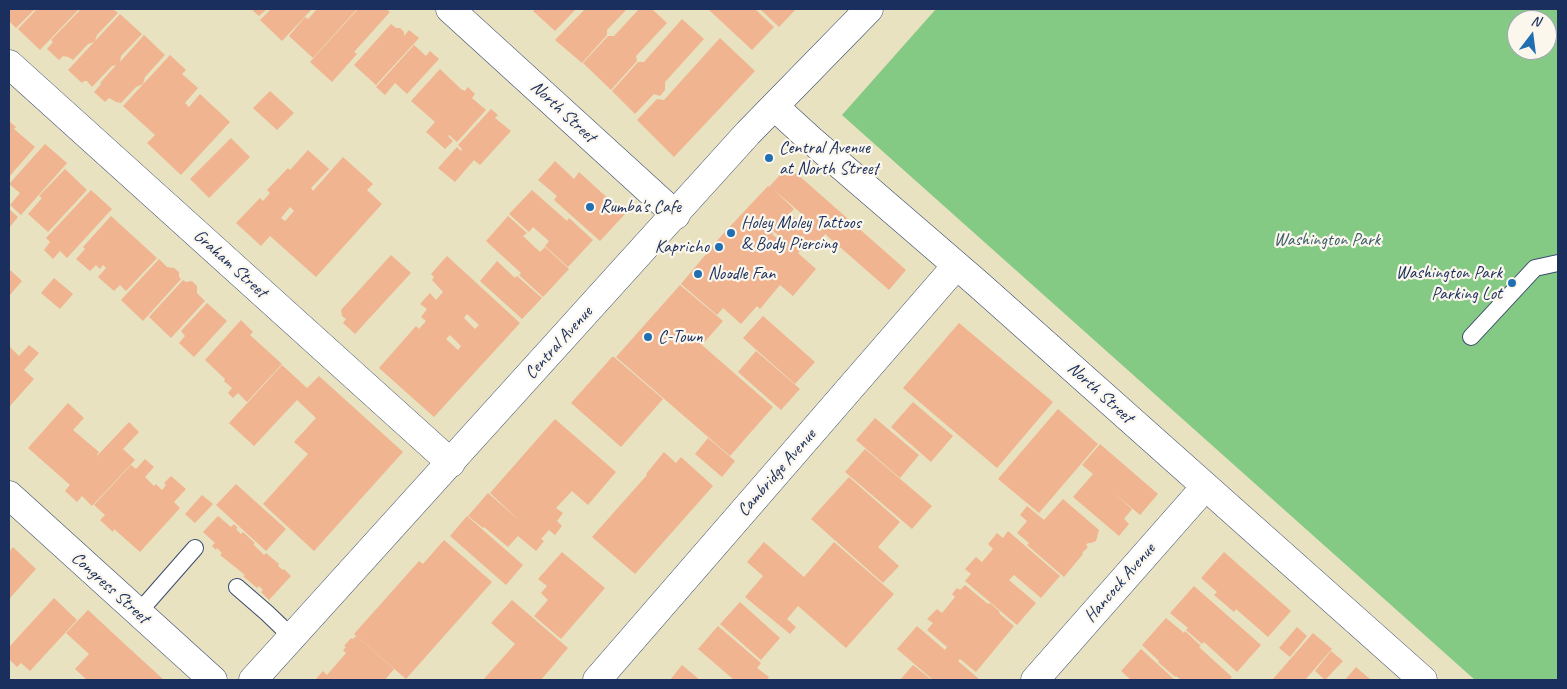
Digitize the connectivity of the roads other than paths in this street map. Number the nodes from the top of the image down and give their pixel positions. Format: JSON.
{"nodes":[{"id":1,"x":450,"y":9,"type":"edge"},
{"id":2,"x":869,"y":9,"type":"edge"},
{"id":3,"x":9,"y":64,"type":"edge"},
{"id":4,"x":775,"y":107,"type":"junction"},
{"id":5,"x":676,"y":215,"type":"junction"},
{"id":6,"x":1558,"y":263,"type":"edge"},
{"id":7,"x":956,"y":266,"type":"junction"},
{"id":8,"x":1471,"y":337,"type":"dead end"},
{"id":9,"x":451,"y":463,"type":"junction"},
{"id":10,"x":1205,"y":486,"type":"junction"},
{"id":11,"x":9,"y":496,"type":"edge"},
{"id":12,"x":195,"y":548,"type":"dead end"},
{"id":13,"x":237,"y":587,"type":"dead end"},
{"id":14,"x":138,"y":613,"type":"junction"},
{"id":15,"x":292,"y":637,"type":"junction"},
{"id":16,"x":213,"y":680,"type":"edge"},
{"id":17,"x":253,"y":680,"type":"edge"},
{"id":18,"x":597,"y":680,"type":"edge"},
{"id":19,"x":1035,"y":680,"type":"edge"},
{"id":20,"x":1423,"y":680,"type":"edge"}],
"edges":[{"from":1,"to":5,"type":"street","name":"North Street"},
{"from":2,"to":4,"type":"street","name":"Central Avenue"},
{"from":3,"to":9,"type":"street","name":"Graham Street"},
{"from":4,"to":5,"type":"street","name":"Central Avenue"},
{"from":4,"to":7,"type":"street","name":"North Street"},
{"from":5,"to":9,"type":"street","name":"Central Avenue"},
{"from":6,"to":8,"type":"lane"},
{"from":7,"to":10,"type":"street","name":"North Street"},
{"from":7,"to":18,"type":"street","name":"Cambridge Avenue"},
{"from":9,"to":15,"type":"street","name":"Central Avenue"},
{"from":10,"to":19,"type":"street","name":"Hancock Avenue"},
{"from":10,"to":20,"type":"street","name":"North Street"},
{"from":11,"to":14,"type":"street","name":"Congress Street"},
{"from":12,"to":14,"type":"lane"},
{"from":13,"to":15,"type":"lane"},
{"from":14,"to":16,"type":"street","name":"Congress Street"},
{"from":15,"to":17,"type":"street","name":"Central Avenue"}]}
